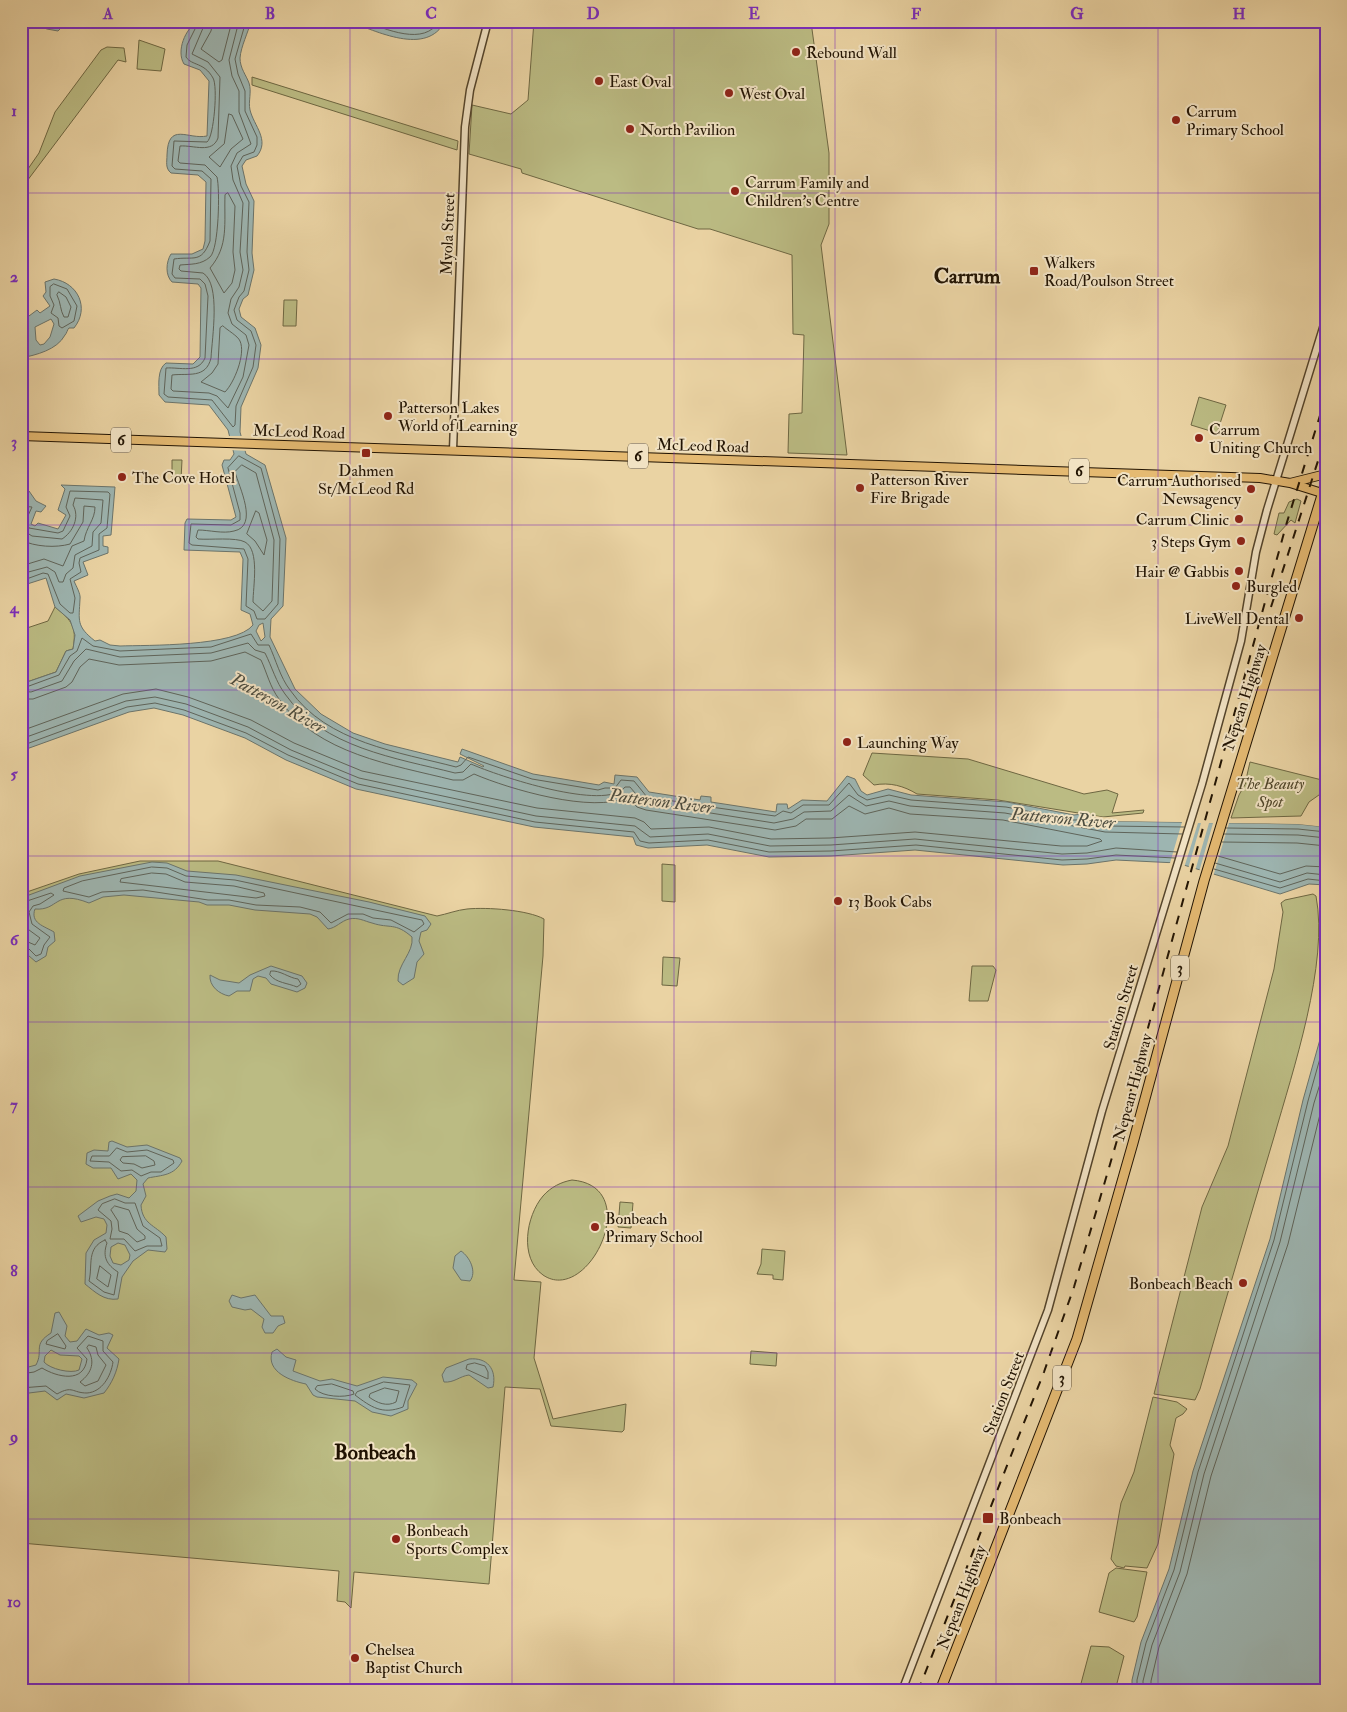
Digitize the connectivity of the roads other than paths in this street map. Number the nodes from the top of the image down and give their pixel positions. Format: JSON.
{"nodes":[{"id":1,"x":488,"y":21,"type":"edge"},
{"id":2,"x":1326,"y":318,"type":"edge"},
{"id":3,"x":21,"y":436,"type":"edge"},
{"id":4,"x":453,"y":450,"type":"junction"},
{"id":5,"x":1326,"y":474,"type":"edge"},
{"id":6,"x":1276,"y":480,"type":"junction"},
{"id":7,"x":1290,"y":482,"type":"junction"},
{"id":8,"x":1326,"y":482,"type":"edge"},
{"id":9,"x":1322,"y":494,"type":"junction"},
{"id":10,"x":902,"y":1691,"type":"edge"},
{"id":11,"x":940,"y":1691,"type":"edge"}],
"edges":[{"from":1,"to":4,"type":"street","name":"Myola Street"},
{"from":2,"to":6,"type":"street","name":"Station Street"},
{"from":3,"to":4,"type":"main road","name":"McLeod Road","number":"6"},
{"from":4,"to":6,"type":"main road","name":"McLeod Road","number":"6"},
{"from":5,"to":7,"type":"main road"},
{"from":6,"to":7,"type":"main road","name":"McLeod Road","number":"6"},
{"from":6,"to":10,"type":"street","name":"Station Street"},
{"from":7,"to":9,"type":"main road","name":"McLeod Road","number":"6"},
{"from":8,"to":9,"type":"highway","name":"Nepean Highway","number":"3"},
{"from":9,"to":11,"type":"highway","name":"Nepean Highway","number":"3"}]}
